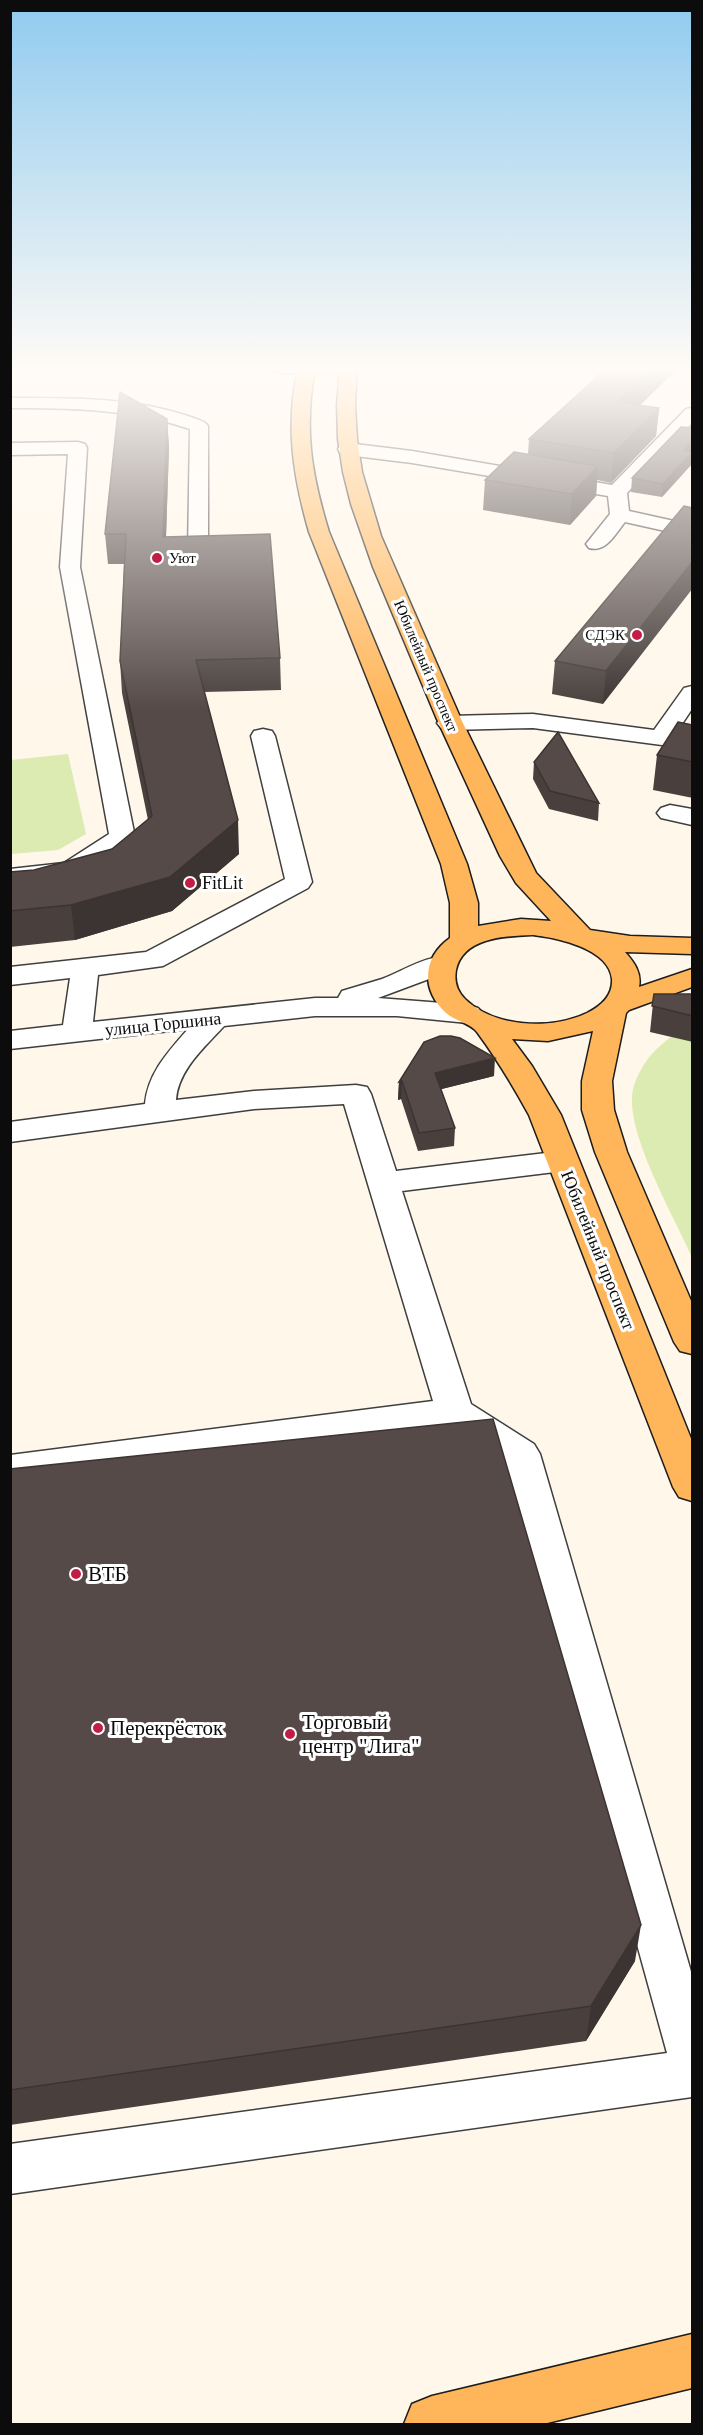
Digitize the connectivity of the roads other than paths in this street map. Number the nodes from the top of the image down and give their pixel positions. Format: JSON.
{"nodes":[{"id":1,"x":76,"y":482,"type":"edge"},
{"id":2,"x":199,"y":482,"type":"edge"},
{"id":3,"x":305,"y":482,"type":"edge"},
{"id":4,"x":354,"y":482,"type":"edge"},
{"id":5,"x":557,"y":482,"type":"edge"},
{"id":6,"x":628,"y":482,"type":"edge"},
{"id":7,"x":618,"y":492,"type":"junction"},
{"id":8,"x":620,"y":515,"type":"junction"},
{"id":9,"x":693,"y":531,"type":"edge"},
{"id":10,"x":596,"y":544,"type":"dead end"},
{"id":11,"x":198,"y":550,"type":"edge"},
{"id":12,"x":693,"y":693,"type":"edge"},
{"id":13,"x":449,"y":723,"type":"junction"},
{"id":14,"x":263,"y":735,"type":"dead end"},
{"id":15,"x":659,"y":738,"type":"junction"},
{"id":16,"x":693,"y":742,"type":"edge"},
{"id":17,"x":10,"y":877,"type":"edge"},
{"id":18,"x":582,"y":936,"type":"junction"},
{"id":19,"x":464,"y":942,"type":"junction"},
{"id":20,"x":693,"y":946,"type":"edge"},
{"id":21,"x":443,"y":964,"type":"junction"},
{"id":22,"x":85,"y":968,"type":"junction"},
{"id":23,"x":10,"y":976,"type":"edge"},
{"id":24,"x":693,"y":978,"type":"edge"},
{"id":25,"x":315,"y":1007,"type":"junction"},
{"id":26,"x":616,"y":1007,"type":"junction"},
{"id":27,"x":476,"y":1018,"type":"junction"},
{"id":28,"x":214,"y":1019,"type":"junction"},
{"id":29,"x":77,"y":1033,"type":"junction"},
{"id":30,"x":10,"y":1040,"type":"edge"},
{"id":31,"x":160,"y":1112,"type":"junction"},
{"id":32,"x":10,"y":1131,"type":"edge"},
{"id":33,"x":563,"y":1161,"type":"junction"},
{"id":34,"x":384,"y":1183,"type":"junction"},
{"id":35,"x":693,"y":1342,"type":"edge"},
{"id":36,"x":455,"y":1412,"type":"junction"},
{"id":37,"x":10,"y":1469,"type":"edge"},
{"id":38,"x":693,"y":1487,"type":"edge"},
{"id":39,"x":693,"y":2056,"type":"edge"},
{"id":40,"x":693,"y":2073,"type":"edge"},
{"id":41,"x":10,"y":2169,"type":"edge"},
{"id":42,"x":693,"y":2361,"type":"edge"},
{"id":43,"x":432,"y":2424,"type":"edge"}],
"edges":[{"from":1,"to":17,"type":"street"},
{"from":2,"to":11,"type":"street"},
{"from":3,"to":19,"type":"main road"},
{"from":4,"to":13,"type":"main road","name":"Юбилейный проспект"},
{"from":5,"to":7,"type":"street"},
{"from":6,"to":7,"type":"street"},
{"from":7,"to":8,"type":"street"},
{"from":8,"to":9,"type":"street"},
{"from":8,"to":10,"type":"street"},
{"from":12,"to":15,"type":"street"},
{"from":13,"to":15,"type":"street"},
{"from":13,"to":18,"type":"main road","name":"Юбилейный проспект"},
{"from":14,"to":22,"type":"street"},
{"from":15,"to":16,"type":"street"},
{"from":18,"to":19,"type":"main road","name":"Юбилейный проспект"},
{"from":18,"to":20,"type":"main road"},
{"from":18,"to":26,"type":"main road","name":"Юбилейный проспект"},
{"from":19,"to":21,"type":"main road","name":"Юбилейный проспект"},
{"from":21,"to":25,"type":"street","name":"улица Горшина"},
{"from":21,"to":27,"type":"main road","name":"Юбилейный проспект"},
{"from":22,"to":23,"type":"street"},
{"from":22,"to":29,"type":"street"},
{"from":24,"to":26,"type":"main road"},
{"from":25,"to":27,"type":"street","name":"улица Горшина"},
{"from":25,"to":28,"type":"street","name":"улица Горшина"},
{"from":26,"to":27,"type":"main road"},
{"from":26,"to":35,"type":"main road","name":"Юбилейный проспект"},
{"from":27,"to":33,"type":"main road","name":"Юбилейный проспект"},
{"from":28,"to":29,"type":"street","name":"улица Горшина"},
{"from":28,"to":31,"type":"street"},
{"from":29,"to":30,"type":"street","name":"улица Горшина"},
{"from":31,"to":32,"type":"street"},
{"from":31,"to":34,"type":"street"},
{"from":33,"to":34,"type":"street"},
{"from":33,"to":38,"type":"main road","name":"Юбилейный проспект"},
{"from":34,"to":36,"type":"street"},
{"from":36,"to":37,"type":"street"},
{"from":36,"to":39,"type":"street"},
{"from":40,"to":41,"type":"street"},
{"from":42,"to":43,"type":"main road"}]}
